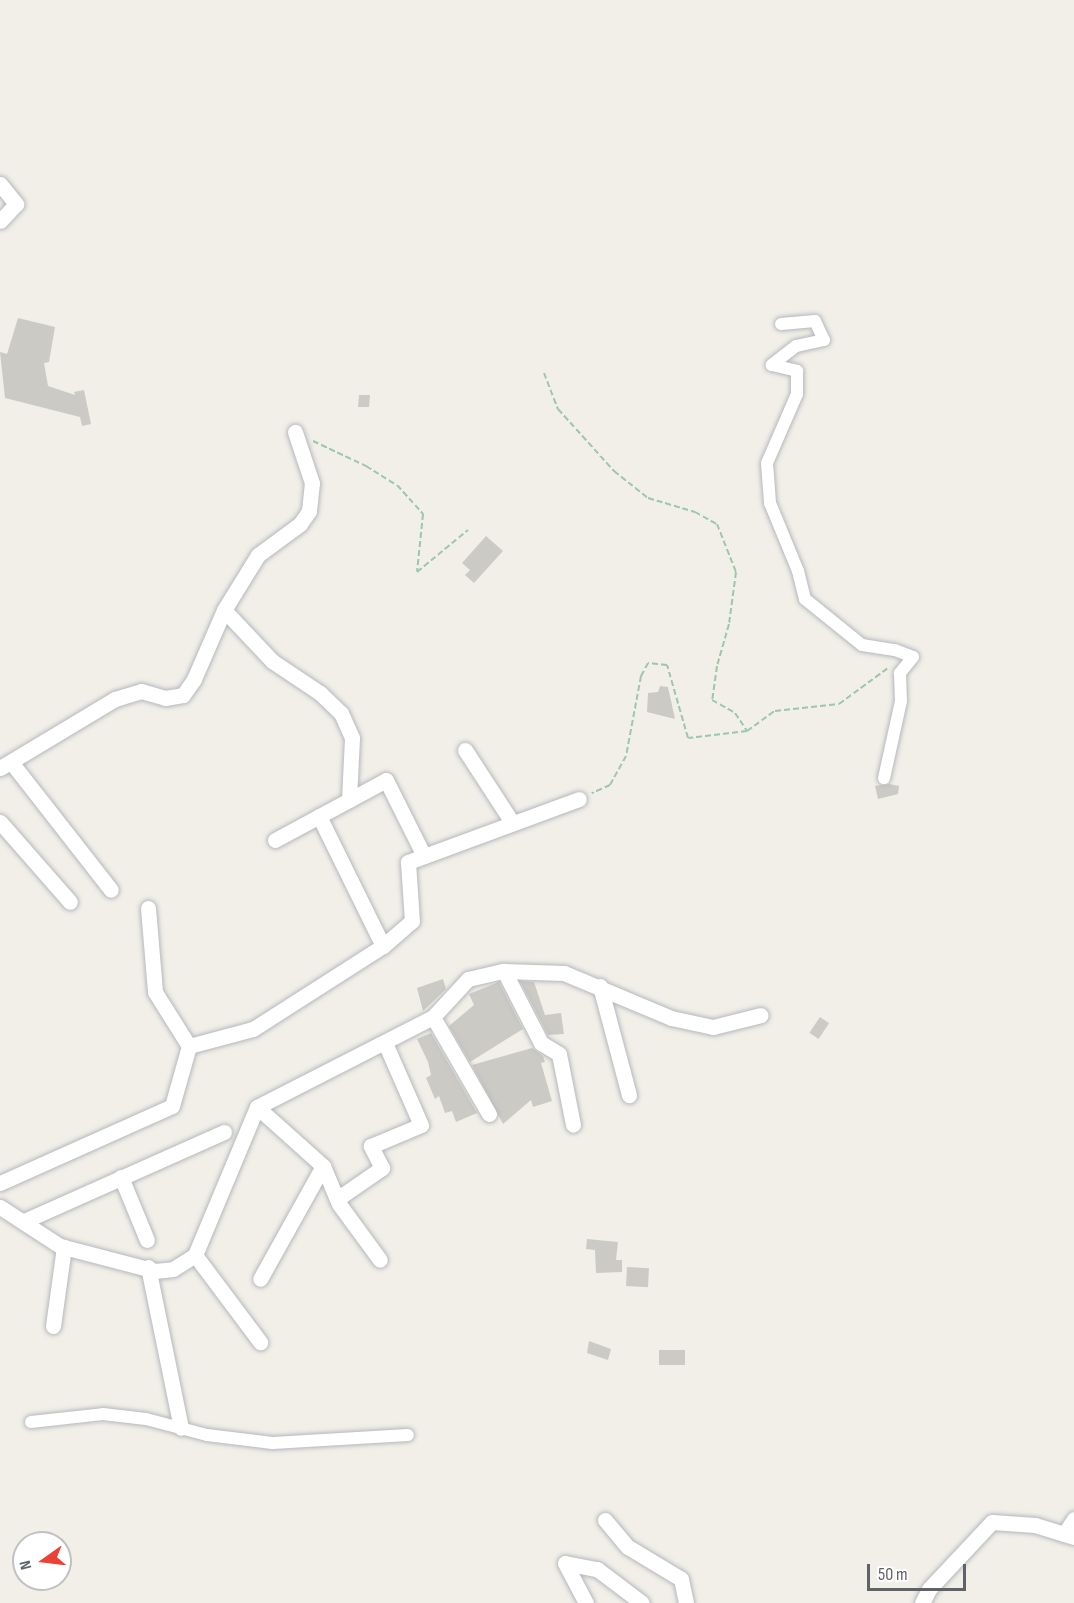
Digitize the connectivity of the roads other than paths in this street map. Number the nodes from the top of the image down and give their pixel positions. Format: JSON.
{"nodes":[{"id":1,"x":0,"y":184,"type":"edge"},
{"id":2,"x":0,"y":221,"type":"edge"},
{"id":3,"x":781,"y":324,"type":"dead end"},
{"id":4,"x":295,"y":432,"type":"road end"},
{"id":5,"x":224,"y":610,"type":"junction"},
{"id":6,"x":465,"y":750,"type":"dead end"},
{"id":7,"x":5,"y":765,"type":"edge"},
{"id":8,"x":884,"y":778,"type":"dead end"},
{"id":9,"x":579,"y":799,"type":"road end"},
{"id":10,"x":349,"y":800,"type":"junction"},
{"id":11,"x":319,"y":816,"type":"junction"},
{"id":12,"x":0,"y":822,"type":"edge"},
{"id":13,"x":512,"y":822,"type":"junction"},
{"id":14,"x":275,"y":840,"type":"dead end"},
{"id":15,"x":424,"y":856,"type":"junction"},
{"id":16,"x":111,"y":890,"type":"dead end"},
{"id":17,"x":70,"y":902,"type":"dead end"},
{"id":18,"x":148,"y":908,"type":"dead end"},
{"id":19,"x":383,"y":946,"type":"junction"},
{"id":20,"x":504,"y":971,"type":"junction"},
{"id":21,"x":600,"y":986,"type":"junction"},
{"id":22,"x":761,"y":1015,"type":"dead end"},
{"id":23,"x":433,"y":1017,"type":"junction"},
{"id":24,"x":385,"y":1043,"type":"junction"},
{"id":25,"x":189,"y":1046,"type":"junction"},
{"id":26,"x":629,"y":1095,"type":"dead end"},
{"id":27,"x":257,"y":1107,"type":"junction"},
{"id":28,"x":489,"y":1114,"type":"dead end"},
{"id":29,"x":573,"y":1125,"type":"dead end"},
{"id":30,"x":224,"y":1132,"type":"dead end"},
{"id":31,"x":323,"y":1166,"type":"junction"},
{"id":32,"x":121,"y":1177,"type":"junction"},
{"id":33,"x":0,"y":1183,"type":"edge"},
{"id":34,"x":337,"y":1199,"type":"junction"},
{"id":35,"x":0,"y":1207,"type":"edge"},
{"id":36,"x":24,"y":1221,"type":"junction"},
{"id":37,"x":147,"y":1240,"type":"dead end"},
{"id":38,"x":64,"y":1247,"type":"junction"},
{"id":39,"x":195,"y":1255,"type":"junction"},
{"id":40,"x":380,"y":1260,"type":"dead end"},
{"id":41,"x":148,"y":1267,"type":"junction"},
{"id":42,"x":260,"y":1279,"type":"dead end"},
{"id":43,"x":53,"y":1326,"type":"dead end"},
{"id":44,"x":260,"y":1342,"type":"dead end"},
{"id":45,"x":31,"y":1422,"type":"dead end"},
{"id":46,"x":181,"y":1428,"type":"junction"},
{"id":47,"x":408,"y":1435,"type":"dead end"},
{"id":48,"x":1074,"y":1519,"type":"edge"},
{"id":49,"x":605,"y":1520,"type":"dead end"},
{"id":50,"x":1069,"y":1535,"type":"edge"},
{"id":51,"x":586,"y":1603,"type":"edge"},
{"id":52,"x":642,"y":1603,"type":"edge"},
{"id":53,"x":686,"y":1603,"type":"edge"},
{"id":54,"x":922,"y":1603,"type":"edge"}],
"edges":[{"from":1,"to":2,"type":"street"},
{"from":3,"to":8,"type":"street"},
{"from":4,"to":5,"type":"street"},
{"from":5,"to":7,"type":"street"},
{"from":5,"to":10,"type":"street"},
{"from":6,"to":13,"type":"street"},
{"from":7,"to":16,"type":"street"},
{"from":9,"to":13,"type":"street"},
{"from":10,"to":11,"type":"street"},
{"from":10,"to":15,"type":"street"},
{"from":11,"to":14,"type":"street"},
{"from":11,"to":19,"type":"street"},
{"from":12,"to":17,"type":"street"},
{"from":13,"to":15,"type":"street"},
{"from":15,"to":19,"type":"street"},
{"from":18,"to":25,"type":"street"},
{"from":19,"to":25,"type":"street"},
{"from":20,"to":21,"type":"street"},
{"from":20,"to":23,"type":"street"},
{"from":20,"to":29,"type":"street"},
{"from":21,"to":22,"type":"street"},
{"from":21,"to":26,"type":"street"},
{"from":23,"to":24,"type":"street"},
{"from":23,"to":28,"type":"street"},
{"from":24,"to":27,"type":"street"},
{"from":24,"to":34,"type":"street"},
{"from":25,"to":33,"type":"street"},
{"from":27,"to":31,"type":"street"},
{"from":27,"to":39,"type":"street"},
{"from":30,"to":32,"type":"street"},
{"from":31,"to":34,"type":"street"},
{"from":31,"to":42,"type":"street"},
{"from":32,"to":36,"type":"street"},
{"from":32,"to":37,"type":"street"},
{"from":34,"to":40,"type":"street"},
{"from":35,"to":36,"type":"street"},
{"from":36,"to":38,"type":"street"},
{"from":38,"to":41,"type":"street"},
{"from":38,"to":43,"type":"street"},
{"from":39,"to":41,"type":"street"},
{"from":39,"to":44,"type":"street"},
{"from":41,"to":46,"type":"street"},
{"from":45,"to":46,"type":"street"},
{"from":46,"to":47,"type":"street"},
{"from":48,"to":50,"type":"street"},
{"from":49,"to":53,"type":"street"},
{"from":50,"to":54,"type":"street"},
{"from":51,"to":52,"type":"street"}]}
